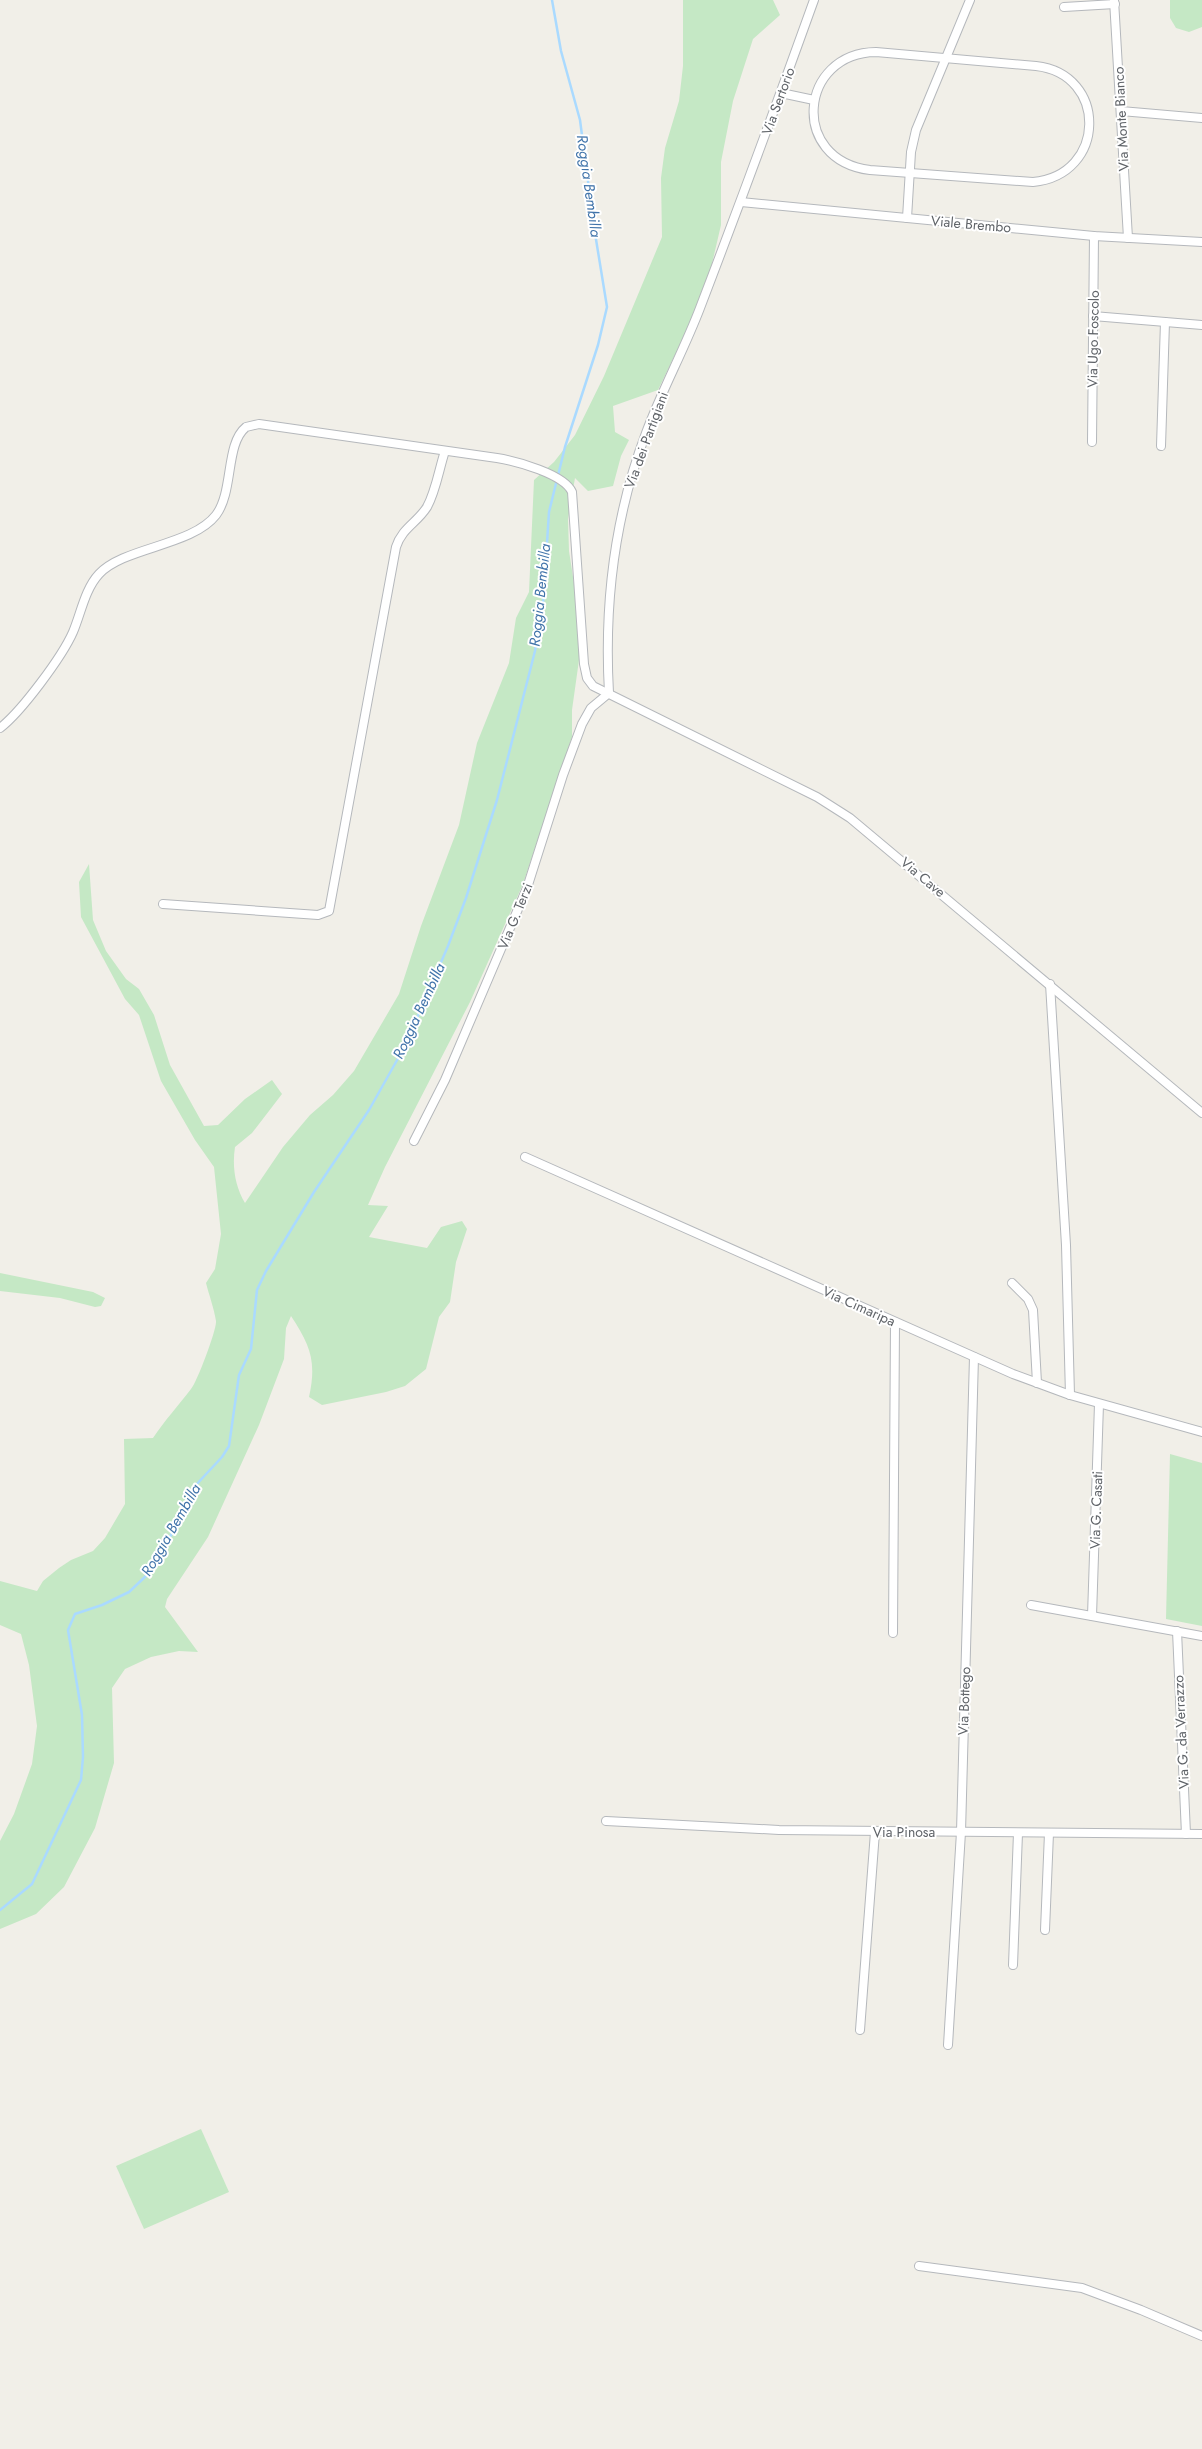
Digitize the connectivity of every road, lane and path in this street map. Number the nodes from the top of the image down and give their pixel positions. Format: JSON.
{"nodes":[{"id":1,"x":814,"y":0,"type":"edge"},
{"id":2,"x":970,"y":0,"type":"edge"},
{"id":3,"x":1115,"y":2,"type":"edge"},
{"id":4,"x":1064,"y":7,"type":"dead end"},
{"id":5,"x":946,"y":58,"type":"junction"},
{"id":6,"x":781,"y":93,"type":"junction"},
{"id":7,"x":814,"y":100,"type":"junction"},
{"id":8,"x":1121,"y":111,"type":"junction"},
{"id":9,"x":1202,"y":118,"type":"edge"},
{"id":10,"x":910,"y":173,"type":"junction"},
{"id":11,"x":741,"y":202,"type":"junction"},
{"id":12,"x":906,"y":218,"type":"junction"},
{"id":13,"x":1094,"y":236,"type":"junction"},
{"id":14,"x":1128,"y":238,"type":"junction"},
{"id":15,"x":1202,"y":242,"type":"edge"},
{"id":16,"x":1093,"y":316,"type":"junction"},
{"id":17,"x":1165,"y":322,"type":"junction"},
{"id":18,"x":1202,"y":325,"type":"edge"},
{"id":19,"x":1092,"y":442,"type":"dead end"},
{"id":20,"x":1161,"y":446,"type":"dead end"},
{"id":21,"x":445,"y":451,"type":"junction"},
{"id":22,"x":609,"y":693,"type":"junction"},
{"id":23,"x":0,"y":728,"type":"edge"},
{"id":24,"x":163,"y":904,"type":"dead end"},
{"id":25,"x":1050,"y":984,"type":"junction"},
{"id":26,"x":1202,"y":1113,"type":"edge"},
{"id":27,"x":414,"y":1141,"type":"dead end"},
{"id":28,"x":526,"y":1157,"type":"dead end"},
{"id":29,"x":1012,"y":1283,"type":"dead end"},
{"id":30,"x":895,"y":1322,"type":"junction"},
{"id":31,"x":974,"y":1357,"type":"junction"},
{"id":32,"x":1037,"y":1383,"type":"junction"},
{"id":33,"x":1070,"y":1395,"type":"junction"},
{"id":34,"x":1099,"y":1404,"type":"junction"},
{"id":35,"x":1202,"y":1432,"type":"edge"},
{"id":36,"x":1031,"y":1605,"type":"dead end"},
{"id":37,"x":1092,"y":1616,"type":"junction"},
{"id":38,"x":1176,"y":1631,"type":"junction"},
{"id":39,"x":893,"y":1633,"type":"dead end"},
{"id":40,"x":1202,"y":1636,"type":"edge"},
{"id":41,"x":606,"y":1821,"type":"dead end"},
{"id":42,"x":875,"y":1832,"type":"junction"},
{"id":43,"x":961,"y":1832,"type":"junction"},
{"id":44,"x":1018,"y":1832,"type":"junction"},
{"id":45,"x":1050,"y":1833,"type":"junction"},
{"id":46,"x":1186,"y":1834,"type":"junction"},
{"id":47,"x":1202,"y":1834,"type":"edge"},
{"id":48,"x":1045,"y":1930,"type":"dead end"},
{"id":49,"x":1013,"y":1965,"type":"dead end"},
{"id":50,"x":860,"y":2030,"type":"dead end"},
{"id":51,"x":948,"y":2045,"type":"dead end"},
{"id":52,"x":919,"y":2266,"type":"dead end"},
{"id":53,"x":1202,"y":2336,"type":"edge"}],
"edges":[{"from":1,"to":6,"type":"street","name":"Via Sertorio"},
{"from":2,"to":5,"type":"street"},
{"from":3,"to":4,"type":"street"},
{"from":3,"to":8,"type":"street","name":"Via Monte Bianco"},
{"from":5,"to":7,"type":"street"},
{"from":5,"to":10,"type":"street"},
{"from":5,"to":10,"type":"street"},
{"from":6,"to":7,"type":"street"},
{"from":6,"to":11,"type":"street","name":"Via Sertorio"},
{"from":7,"to":10,"type":"street"},
{"from":8,"to":9,"type":"street"},
{"from":8,"to":14,"type":"street","name":"Via Monte Bianco"},
{"from":10,"to":12,"type":"street"},
{"from":11,"to":12,"type":"street","name":"Viale Brembo"},
{"from":11,"to":22,"type":"street","name":"Via dei Partigiani"},
{"from":12,"to":13,"type":"street","name":"Viale Brembo"},
{"from":13,"to":14,"type":"street","name":"Viale Brembo"},
{"from":13,"to":16,"type":"street","name":"Via Ugo Foscolo"},
{"from":14,"to":15,"type":"street","name":"Viale Brembo"},
{"from":16,"to":17,"type":"street"},
{"from":16,"to":19,"type":"street","name":"Via Ugo Foscolo"},
{"from":17,"to":18,"type":"street"},
{"from":17,"to":20,"type":"street"},
{"from":21,"to":22,"type":"street","name":"Via Cave"},
{"from":21,"to":23,"type":"street"},
{"from":21,"to":24,"type":"street"},
{"from":22,"to":25,"type":"street","name":"Via Cave"},
{"from":22,"to":27,"type":"street","name":"Via G. Terzi"},
{"from":25,"to":26,"type":"street","name":"Via Cave"},
{"from":25,"to":33,"type":"street"},
{"from":28,"to":30,"type":"street","name":"Via Cimaripa"},
{"from":29,"to":32,"type":"street"},
{"from":30,"to":31,"type":"street","name":"Via Cimaripa"},
{"from":30,"to":39,"type":"street"},
{"from":31,"to":32,"type":"street","name":"Via Cimaripa"},
{"from":31,"to":43,"type":"street","name":"Via Bottego"},
{"from":32,"to":33,"type":"street","name":"Via Cimaripa"},
{"from":33,"to":34,"type":"street","name":"Via Cimaripa"},
{"from":34,"to":35,"type":"street","name":"Via Cimaripa"},
{"from":34,"to":37,"type":"street","name":"Via G. Casati"},
{"from":36,"to":37,"type":"street"},
{"from":37,"to":38,"type":"street"},
{"from":38,"to":40,"type":"street"},
{"from":38,"to":46,"type":"street","name":"Via G. da Verrazzo"},
{"from":41,"to":42,"type":"street","name":"Via Pinosa"},
{"from":42,"to":43,"type":"street","name":"Via Pinosa"},
{"from":42,"to":50,"type":"street"},
{"from":43,"to":44,"type":"street","name":"Via Pinosa"},
{"from":43,"to":51,"type":"street","name":"Via Bottego"},
{"from":44,"to":45,"type":"street","name":"Via Pinosa"},
{"from":44,"to":49,"type":"street"},
{"from":45,"to":46,"type":"street","name":"Via Pinosa"},
{"from":45,"to":48,"type":"street"},
{"from":46,"to":47,"type":"street","name":"Via Pinosa"},
{"from":52,"to":53,"type":"street"}]}
